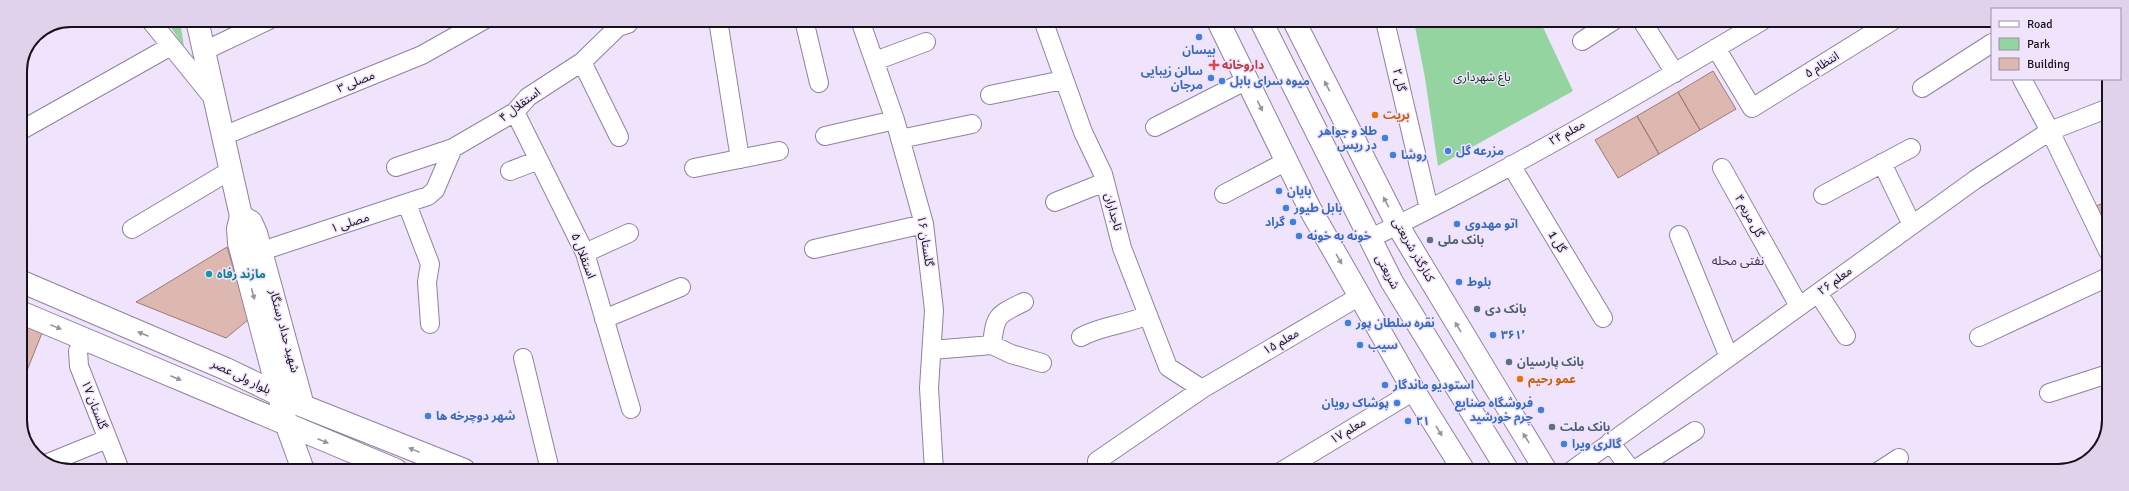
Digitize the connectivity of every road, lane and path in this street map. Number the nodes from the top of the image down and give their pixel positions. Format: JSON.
{"nodes":[{"id":1,"x":156,"y":27,"type":"edge"},
{"id":2,"x":199,"y":27,"type":"edge"},
{"id":3,"x":254,"y":27,"type":"edge"},
{"id":4,"x":472,"y":27,"type":"edge"},
{"id":5,"x":618,"y":27,"type":"edge"},
{"id":6,"x":719,"y":27,"type":"edge"},
{"id":7,"x":806,"y":27,"type":"edge"},
{"id":8,"x":863,"y":27,"type":"edge"},
{"id":9,"x":1045,"y":27,"type":"edge"},
{"id":10,"x":1221,"y":27,"type":"edge"},
{"id":11,"x":1264,"y":27,"type":"edge"},
{"id":12,"x":1297,"y":27,"type":"edge"},
{"id":13,"x":1386,"y":27,"type":"edge"},
{"id":14,"x":1604,"y":27,"type":"edge"},
{"id":15,"x":1646,"y":27,"type":"edge"},
{"id":16,"x":1752,"y":27,"type":"edge"},
{"id":17,"x":1882,"y":27,"type":"edge"},
{"id":18,"x":1582,"y":41,"type":"dead end"},
{"id":19,"x":926,"y":42,"type":"dead end"},
{"id":20,"x":1991,"y":44,"type":"edge"},
{"id":21,"x":171,"y":46,"type":"junction"},
{"id":22,"x":1716,"y":48,"type":"junction"},
{"id":23,"x":204,"y":51,"type":"junction"},
{"id":24,"x":875,"y":61,"type":"junction"},
{"id":25,"x":582,"y":62,"type":"junction"},
{"id":26,"x":1675,"y":73,"type":"junction"},
{"id":27,"x":1063,"y":80,"type":"junction"},
{"id":28,"x":1247,"y":80,"type":"junction"},
{"id":29,"x":2023,"y":80,"type":"edge"},
{"id":30,"x":819,"y":83,"type":"dead end"},
{"id":31,"x":1922,"y":88,"type":"dead end"},
{"id":32,"x":990,"y":95,"type":"dead end"},
{"id":33,"x":215,"y":100,"type":"junction"},
{"id":34,"x":2102,"y":111,"type":"edge"},
{"id":35,"x":515,"y":112,"type":"junction"},
{"id":36,"x":895,"y":120,"type":"junction"},
{"id":37,"x":972,"y":124,"type":"dead end"},
{"id":38,"x":27,"y":127,"type":"edge"},
{"id":39,"x":1155,"y":127,"type":"dead end"},
{"id":40,"x":2050,"y":131,"type":"junction"},
{"id":41,"x":223,"y":136,"type":"junction"},
{"id":42,"x":825,"y":136,"type":"dead end"},
{"id":43,"x":619,"y":137,"type":"dead end"},
{"id":44,"x":900,"y":139,"type":"junction"},
{"id":45,"x":453,"y":148,"type":"junction"},
{"id":46,"x":1911,"y":148,"type":"dead end"},
{"id":47,"x":779,"y":151,"type":"dead end"},
{"id":48,"x":740,"y":159,"type":"junction"},
{"id":49,"x":539,"y":160,"type":"junction"},
{"id":50,"x":1287,"y":161,"type":"junction"},
{"id":51,"x":1882,"y":163,"type":"junction"},
{"id":52,"x":1511,"y":165,"type":"junction"},
{"id":53,"x":396,"y":167,"type":"dead end"},
{"id":54,"x":694,"y":168,"type":"dead end"},
{"id":55,"x":1722,"y":168,"type":"dead end"},
{"id":56,"x":231,"y":170,"type":"junction"},
{"id":57,"x":510,"y":172,"type":"dead end"},
{"id":58,"x":1105,"y":182,"type":"junction"},
{"id":59,"x":1224,"y":194,"type":"dead end"},
{"id":60,"x":1823,"y":195,"type":"dead end"},
{"id":61,"x":1055,"y":202,"type":"dead end"},
{"id":62,"x":407,"y":204,"type":"junction"},
{"id":63,"x":1429,"y":209,"type":"junction"},
{"id":64,"x":241,"y":216,"type":"junction"},
{"id":65,"x":924,"y":224,"type":"junction"},
{"id":66,"x":1912,"y":225,"type":"junction"},
{"id":67,"x":1398,"y":226,"type":"junction"},
{"id":68,"x":132,"y":229,"type":"dead end"},
{"id":69,"x":629,"y":233,"type":"dead end"},
{"id":70,"x":1679,"y":235,"type":"dead end"},
{"id":71,"x":1369,"y":239,"type":"junction"},
{"id":72,"x":2102,"y":239,"type":"edge"},
{"id":73,"x":814,"y":249,"type":"dead end"},
{"id":74,"x":262,"y":251,"type":"junction"},
{"id":75,"x":585,"y":253,"type":"junction"},
{"id":76,"x":2102,"y":280,"type":"edge"},
{"id":77,"x":27,"y":284,"type":"edge"},
{"id":78,"x":681,"y":287,"type":"dead end"},
{"id":79,"x":1818,"y":293,"type":"junction"},
{"id":80,"x":1360,"y":296,"type":"junction"},
{"id":81,"x":1024,"y":302,"type":"dead end"},
{"id":82,"x":1799,"y":306,"type":"junction"},
{"id":83,"x":27,"y":315,"type":"edge"},
{"id":84,"x":1148,"y":315,"type":"junction"},
{"id":85,"x":1603,"y":318,"type":"dead end"},
{"id":86,"x":604,"y":319,"type":"junction"},
{"id":87,"x":430,"y":324,"type":"dead end"},
{"id":88,"x":1846,"y":336,"type":"dead end"},
{"id":89,"x":1081,"y":337,"type":"dead end"},
{"id":90,"x":1979,"y":337,"type":"dead end"},
{"id":91,"x":85,"y":339,"type":"junction"},
{"id":92,"x":992,"y":345,"type":"junction"},
{"id":93,"x":932,"y":350,"type":"junction"},
{"id":94,"x":1729,"y":357,"type":"junction"},
{"id":95,"x":523,"y":358,"type":"dead end"},
{"id":96,"x":1042,"y":363,"type":"dead end"},
{"id":97,"x":2102,"y":376,"type":"edge"},
{"id":98,"x":1202,"y":389,"type":"junction"},
{"id":99,"x":1414,"y":391,"type":"junction"},
{"id":100,"x":2049,"y":393,"type":"dead end"},
{"id":101,"x":281,"y":396,"type":"junction"},
{"id":102,"x":303,"y":406,"type":"junction"},
{"id":103,"x":631,"y":409,"type":"dead end"},
{"id":104,"x":266,"y":417,"type":"junction"},
{"id":105,"x":287,"y":426,"type":"junction"},
{"id":106,"x":1695,"y":430,"type":"dead end"},
{"id":107,"x":107,"y":439,"type":"junction"},
{"id":108,"x":1610,"y":442,"type":"junction"},
{"id":109,"x":1899,"y":458,"type":"dead end"},
{"id":110,"x":54,"y":461,"type":"edge"},
{"id":111,"x":1097,"y":461,"type":"dead end"},
{"id":112,"x":117,"y":464,"type":"edge"},
{"id":113,"x":301,"y":464,"type":"edge"},
{"id":114,"x":381,"y":464,"type":"edge"},
{"id":115,"x":449,"y":464,"type":"edge"},
{"id":116,"x":549,"y":464,"type":"edge"},
{"id":117,"x":934,"y":464,"type":"edge"},
{"id":118,"x":1294,"y":464,"type":"edge"},
{"id":119,"x":1460,"y":464,"type":"edge"},
{"id":120,"x":1504,"y":464,"type":"edge"},
{"id":121,"x":1542,"y":464,"type":"edge"},
{"id":122,"x":1580,"y":464,"type":"edge"},
{"id":123,"x":1627,"y":464,"type":"edge"},
{"id":124,"x":1643,"y":464,"type":"edge"},
{"id":125,"x":1890,"y":464,"type":"edge"}],
"edges":[{"from":1,"to":21,"type":"street"},
{"from":2,"to":23,"type":"main road","name":"شهید حداد رستگار"},
{"from":3,"to":23,"type":"street"},
{"from":4,"to":41,"type":"street","name":"مصلی ۳"},
{"from":5,"to":25,"type":"street","name":"استقلال ۴"},
{"from":6,"to":48,"type":"street"},
{"from":7,"to":30,"type":"street"},
{"from":8,"to":24,"type":"street","name":"گلستان ۱۶"},
{"from":9,"to":27,"type":"street","name":"تاجداران"},
{"from":10,"to":28,"type":"main road"},
{"from":11,"to":71,"type":"main road","name":"شریعتی"},
{"from":67,"to":12,"type":"main road","name":"کنارگذر شریعتی","one_way":true},
{"from":13,"to":63,"type":"street","name":"گل ۲"},
{"from":14,"to":18,"type":"street"},
{"from":15,"to":26,"type":"street"},
{"from":16,"to":22,"type":"street","name":"معلم ۲۴"},
{"from":17,"to":22,"type":"street","name":"انتظام ۵"},
{"from":19,"to":24,"type":"street"},
{"from":20,"to":31,"type":"street"},
{"from":21,"to":33,"type":"street"},
{"from":21,"to":38,"type":"street"},
{"from":22,"to":26,"type":"street","name":"معلم ۲۴"},
{"from":23,"to":33,"type":"main road","name":"شهید حداد رستگار"},
{"from":24,"to":36,"type":"street","name":"گلستان ۱۶"},
{"from":25,"to":35,"type":"street","name":"استقلال ۴"},
{"from":25,"to":43,"type":"street"},
{"from":26,"to":52,"type":"street","name":"معلم ۲۴"},
{"from":27,"to":32,"type":"street"},
{"from":27,"to":58,"type":"street","name":"تاجداران"},
{"from":28,"to":39,"type":"street"},
{"from":28,"to":50,"type":"main road","one_way":true},
{"from":29,"to":40,"type":"street"},
{"from":33,"to":41,"type":"main road","name":"شهید حداد رستگار"},
{"from":34,"to":40,"type":"street","name":"معلم ۲۶"},
{"from":35,"to":45,"type":"street","name":"استقلال ۴"},
{"from":35,"to":49,"type":"street","name":"استقلال ۵"},
{"from":36,"to":42,"type":"street"},
{"from":36,"to":44,"type":"street","name":"گلستان ۱۶"},
{"from":37,"to":44,"type":"street"},
{"from":40,"to":66,"type":"street","name":"معلم ۲۶"},
{"from":40,"to":72,"type":"street"},
{"from":41,"to":56,"type":"main road","name":"شهید حداد رستگار"},
{"from":44,"to":65,"type":"street","name":"گلستان ۱۶"},
{"from":45,"to":53,"type":"street","name":"استقلال ۴"},
{"from":45,"to":62,"type":"street","name":"مصلی ۱"},
{"from":46,"to":51,"type":"street"},
{"from":47,"to":48,"type":"street"},
{"from":48,"to":54,"type":"street"},
{"from":49,"to":57,"type":"street"},
{"from":49,"to":75,"type":"street","name":"استقلال ۵"},
{"from":50,"to":59,"type":"street"},
{"from":50,"to":80,"type":"main road","one_way":true},
{"from":51,"to":60,"type":"street"},
{"from":51,"to":66,"type":"street"},
{"from":52,"to":63,"type":"street","name":"معلم ۲۴"},
{"from":52,"to":85,"type":"street","name":"گل 1"},
{"from":55,"to":82,"type":"street","name":"گل مریم ۴"},
{"from":56,"to":64,"type":"main road","name":"شهید حداد رستگار"},
{"from":56,"to":68,"type":"street"},
{"from":58,"to":61,"type":"street"},
{"from":58,"to":84,"type":"street","name":"تاجداران"},
{"from":62,"to":74,"type":"street","name":"مصلی ۱"},
{"from":62,"to":87,"type":"street"},
{"from":63,"to":67,"type":"street","name":"معلم ۲۴"},
{"from":64,"to":74,"type":"main road","name":"شهید حداد رستگار"},
{"from":64,"to":101,"type":"main road","name":"شهید حداد رستگار","one_way":true},
{"from":65,"to":73,"type":"street"},
{"from":65,"to":93,"type":"street","name":"گلستان ۱۶"},
{"from":66,"to":79,"type":"street","name":"معلم ۲۶"},
{"from":67,"to":71,"type":"street","name":"معلم ۲۴"},
{"from":121,"to":67,"type":"main road","name":"کنارگذر شریعتی","one_way":true},
{"from":69,"to":75,"type":"street"},
{"from":70,"to":94,"type":"street"},
{"from":71,"to":120,"type":"main road","name":"شریعتی"},
{"from":74,"to":102,"type":"main road","name":"شهید حداد رستگار"},
{"from":75,"to":86,"type":"street","name":"استقلال ۵"},
{"from":76,"to":90,"type":"street"},
{"from":101,"to":77,"type":"main road","name":"بلوار ولی عصر","one_way":true},
{"from":78,"to":86,"type":"street"},
{"from":79,"to":82,"type":"street","name":"معلم ۲۶"},
{"from":79,"to":88,"type":"street"},
{"from":80,"to":98,"type":"street","name":"معلم ۱۵"},
{"from":80,"to":99,"type":"main road"},
{"from":81,"to":92,"type":"street"},
{"from":82,"to":94,"type":"street","name":"معلم ۲۶"},
{"from":83,"to":91,"type":"main road","name":"بلوار ولی عصر","one_way":true},
{"from":84,"to":89,"type":"street"},
{"from":84,"to":98,"type":"street","name":"تاجداران"},
{"from":86,"to":103,"type":"street","name":"استقلال ۵"},
{"from":91,"to":104,"type":"main road","name":"بلوار ولی عصر","one_way":true},
{"from":91,"to":107,"type":"street","name":"گلستان ۱۷"},
{"from":92,"to":93,"type":"street"},
{"from":92,"to":96,"type":"street"},
{"from":93,"to":117,"type":"street","name":"گلستان ۱۶"},
{"from":94,"to":108,"type":"street","name":"معلم ۲۶"},
{"from":95,"to":116,"type":"street"},
{"from":97,"to":100,"type":"street"},
{"from":98,"to":111,"type":"street","name":"معلم ۱۵"},
{"from":99,"to":118,"type":"street","name":"معلم ۱۷"},
{"from":99,"to":119,"type":"main road","one_way":true},
{"from":101,"to":102,"type":"main road","name":"بلوار ولی عصر"},
{"from":101,"to":104,"type":"main road"},
{"from":101,"to":105,"type":"main road","name":"شهید حداد رستگار"},
{"from":102,"to":105,"type":"main road"},
{"from":115,"to":102,"type":"main road","name":"بلوار ولی عصر","one_way":true},
{"from":104,"to":105,"type":"main road","name":"بلوار ولی عصر"},
{"from":105,"to":113,"type":"main road","name":"شهید حداد رستگار"},
{"from":105,"to":114,"type":"main road","name":"بلوار ولی عصر","one_way":true},
{"from":106,"to":124,"type":"street"},
{"from":107,"to":110,"type":"street"},
{"from":107,"to":112,"type":"street","name":"گلستان ۱۷"},
{"from":108,"to":122,"type":"street","name":"معلم ۲۶"},
{"from":108,"to":123,"type":"street"},
{"from":109,"to":125,"type":"street"}]}
